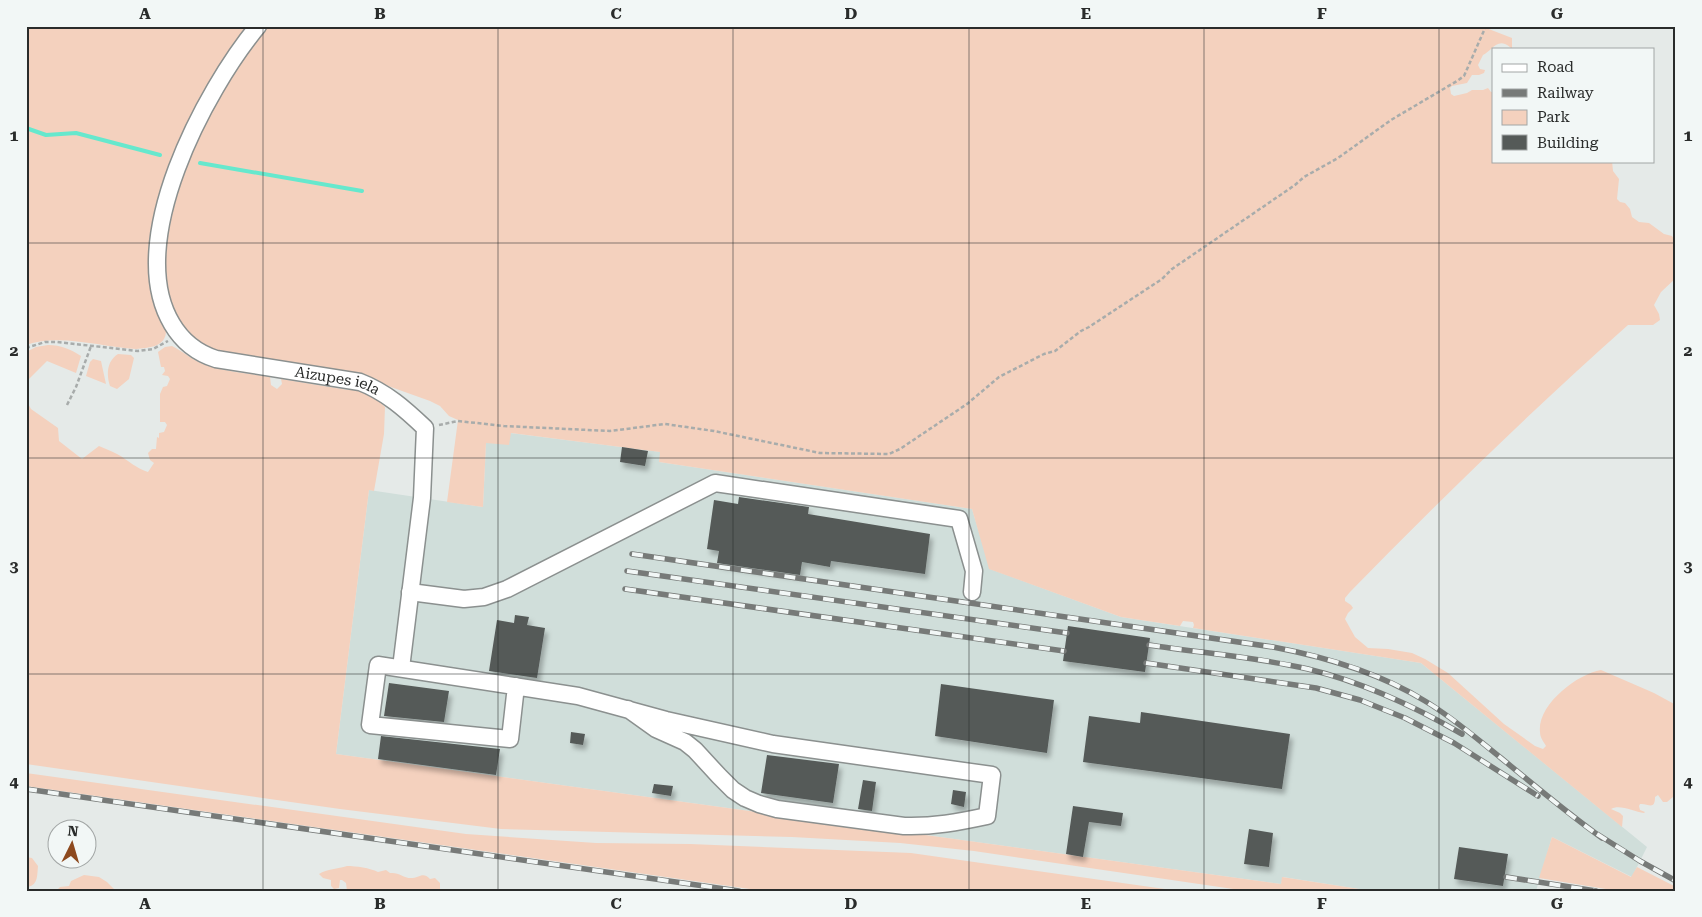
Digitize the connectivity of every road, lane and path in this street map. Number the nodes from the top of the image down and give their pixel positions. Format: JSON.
{"nodes":[{"id":1,"x":258,"y":26,"type":"edge"},
{"id":2,"x":1486,"y":26,"type":"edge"},
{"id":3,"x":178,"y":332,"type":"junction"},
{"id":4,"x":92,"y":346,"type":"junction"},
{"id":5,"x":26,"y":348,"type":"edge"},
{"id":6,"x":67,"y":405,"type":"dead end"},
{"id":7,"x":425,"y":428,"type":"junction"},
{"id":8,"x":410,"y":592,"type":"junction"},
{"id":9,"x":972,"y":592,"type":"dead end"},
{"id":10,"x":401,"y":668,"type":"junction"},
{"id":11,"x":516,"y":686,"type":"junction"},
{"id":12,"x":628,"y":710,"type":"junction"}],
"edges":[{"from":1,"to":3,"type":"street","name":"Aizupes iela"},
{"from":2,"to":7,"type":"path"},
{"from":3,"to":4,"type":"path"},
{"from":3,"to":7,"type":"street","name":"Aizupes iela"},
{"from":4,"to":5,"type":"path"},
{"from":4,"to":6,"type":"path"},
{"from":7,"to":8,"type":"street"},
{"from":8,"to":9,"type":"street"},
{"from":8,"to":10,"type":"street"},
{"from":10,"to":11,"type":"street"},
{"from":10,"to":11,"type":"street"},
{"from":11,"to":12,"type":"street"},
{"from":12,"to":12,"type":"street"}]}
